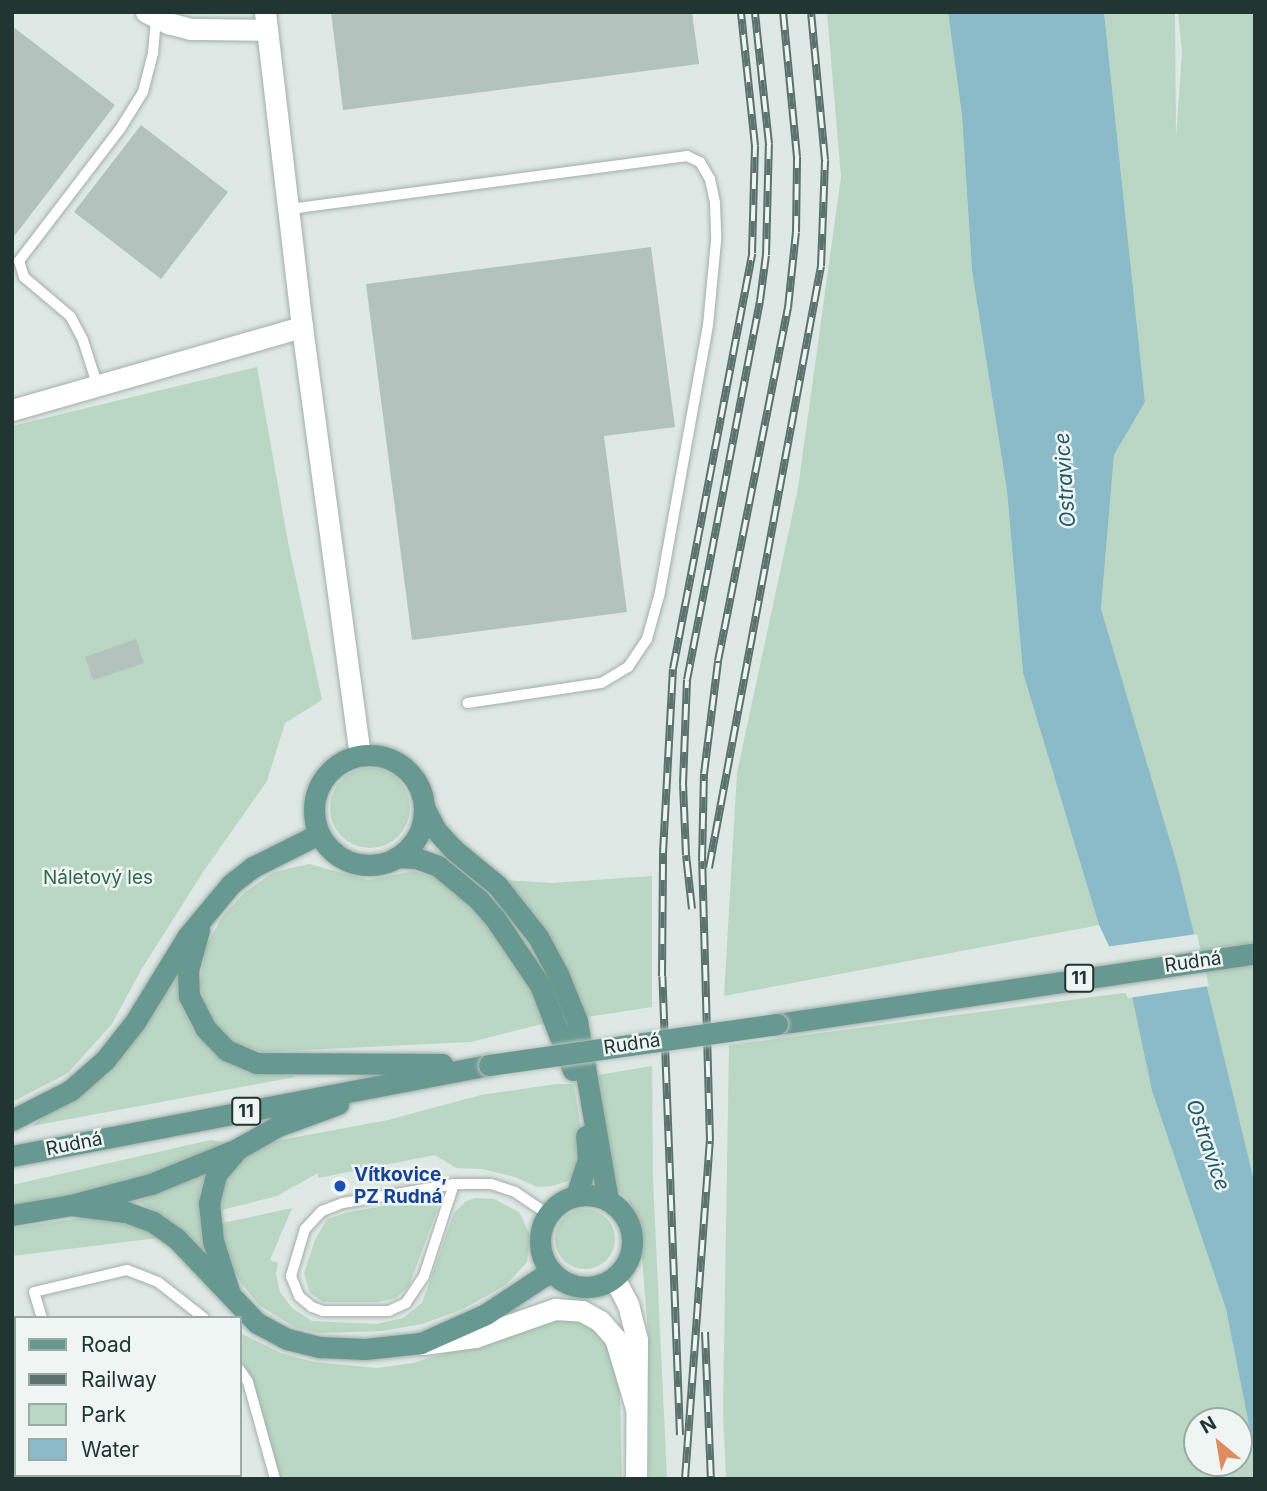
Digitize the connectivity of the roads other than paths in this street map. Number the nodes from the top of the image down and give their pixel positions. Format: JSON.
{"nodes":[{"id":1,"x":151,"y":15,"type":"edge"},
{"id":2,"x":266,"y":21,"type":"edge"},
{"id":3,"x":290,"y":209,"type":"junction"},
{"id":4,"x":302,"y":327,"type":"junction"},
{"id":5,"x":97,"y":384,"type":"junction"},
{"id":6,"x":12,"y":410,"type":"edge"},
{"id":7,"x":467,"y":703,"type":"dead end"},
{"id":8,"x":360,"y":755,"type":"junction"},
{"id":9,"x":424,"y":807,"type":"junction"},
{"id":10,"x":319,"y":834,"type":"junction"},
{"id":11,"x":397,"y":857,"type":"junction"},
{"id":12,"x":204,"y":917,"type":"junction"},
{"id":13,"x":1255,"y":953,"type":"edge"},
{"id":14,"x":489,"y":1065,"type":"junction"},
{"id":15,"x":403,"y":1081,"type":"junction"},
{"id":16,"x":12,"y":1120,"type":"edge"},
{"id":17,"x":239,"y":1148,"type":"junction"},
{"id":18,"x":12,"y":1156,"type":"edge"},
{"id":19,"x":454,"y":1184,"type":"junction"},
{"id":20,"x":576,"y":1196,"type":"junction"},
{"id":21,"x":608,"y":1200,"type":"junction"},
{"id":22,"x":71,"y":1205,"type":"junction"},
{"id":23,"x":12,"y":1214,"type":"edge"},
{"id":24,"x":548,"y":1214,"type":"junction"},
{"id":25,"x":551,"y":1271,"type":"junction"},
{"id":26,"x":614,"y":1278,"type":"junction"},
{"id":27,"x":232,"y":1300,"type":"junction"},
{"id":28,"x":41,"y":1316,"type":"edge"},
{"id":29,"x":201,"y":1316,"type":"edge"},
{"id":30,"x":415,"y":1345,"type":"junction"},
{"id":31,"x":242,"y":1373,"type":"edge"},
{"id":32,"x":636,"y":1408,"type":"junction"},
{"id":33,"x":275,"y":1479,"type":"edge"},
{"id":34,"x":636,"y":1479,"type":"edge"}],
"edges":[{"from":1,"to":2,"type":"street"},
{"from":1,"to":5,"type":"lane"},
{"from":2,"to":3,"type":"street"},
{"from":3,"to":4,"type":"street"},
{"from":3,"to":7,"type":"lane"},
{"from":4,"to":5,"type":"street"},
{"from":4,"to":8,"type":"street"},
{"from":5,"to":6,"type":"street"},
{"from":8,"to":9,"type":"main road"},
{"from":8,"to":10,"type":"main road"},
{"from":9,"to":11,"type":"main road"},
{"from":9,"to":21,"type":"main road"},
{"from":10,"to":11,"type":"main road"},
{"from":10,"to":12,"type":"main road"},
{"from":11,"to":20,"type":"main road"},
{"from":12,"to":14,"type":"main road"},
{"from":12,"to":16,"type":"main road"},
{"from":13,"to":14,"type":"main road","name":"Rudná","number":"11","bridge":true},
{"from":14,"to":15,"type":"main road","name":"Rudná","number":"11"},
{"from":15,"to":17,"type":"main road"},
{"from":15,"to":18,"type":"main road","name":"Rudná","number":"11"},
{"from":17,"to":22,"type":"main road"},
{"from":17,"to":27,"type":"main road"},
{"from":19,"to":19,"type":"lane"},
{"from":19,"to":24,"type":"lane"},
{"from":20,"to":21,"type":"main road"},
{"from":20,"to":24,"type":"main road"},
{"from":21,"to":26,"type":"main road"},
{"from":22,"to":23,"type":"main road"},
{"from":22,"to":27,"type":"main road"},
{"from":24,"to":25,"type":"main road"},
{"from":25,"to":26,"type":"main road"},
{"from":25,"to":30,"type":"main road"},
{"from":26,"to":32,"type":"street"},
{"from":27,"to":30,"type":"main road"},
{"from":28,"to":29,"type":"lane"},
{"from":30,"to":32,"type":"street"},
{"from":31,"to":33,"type":"lane"},
{"from":32,"to":34,"type":"street"}]}
